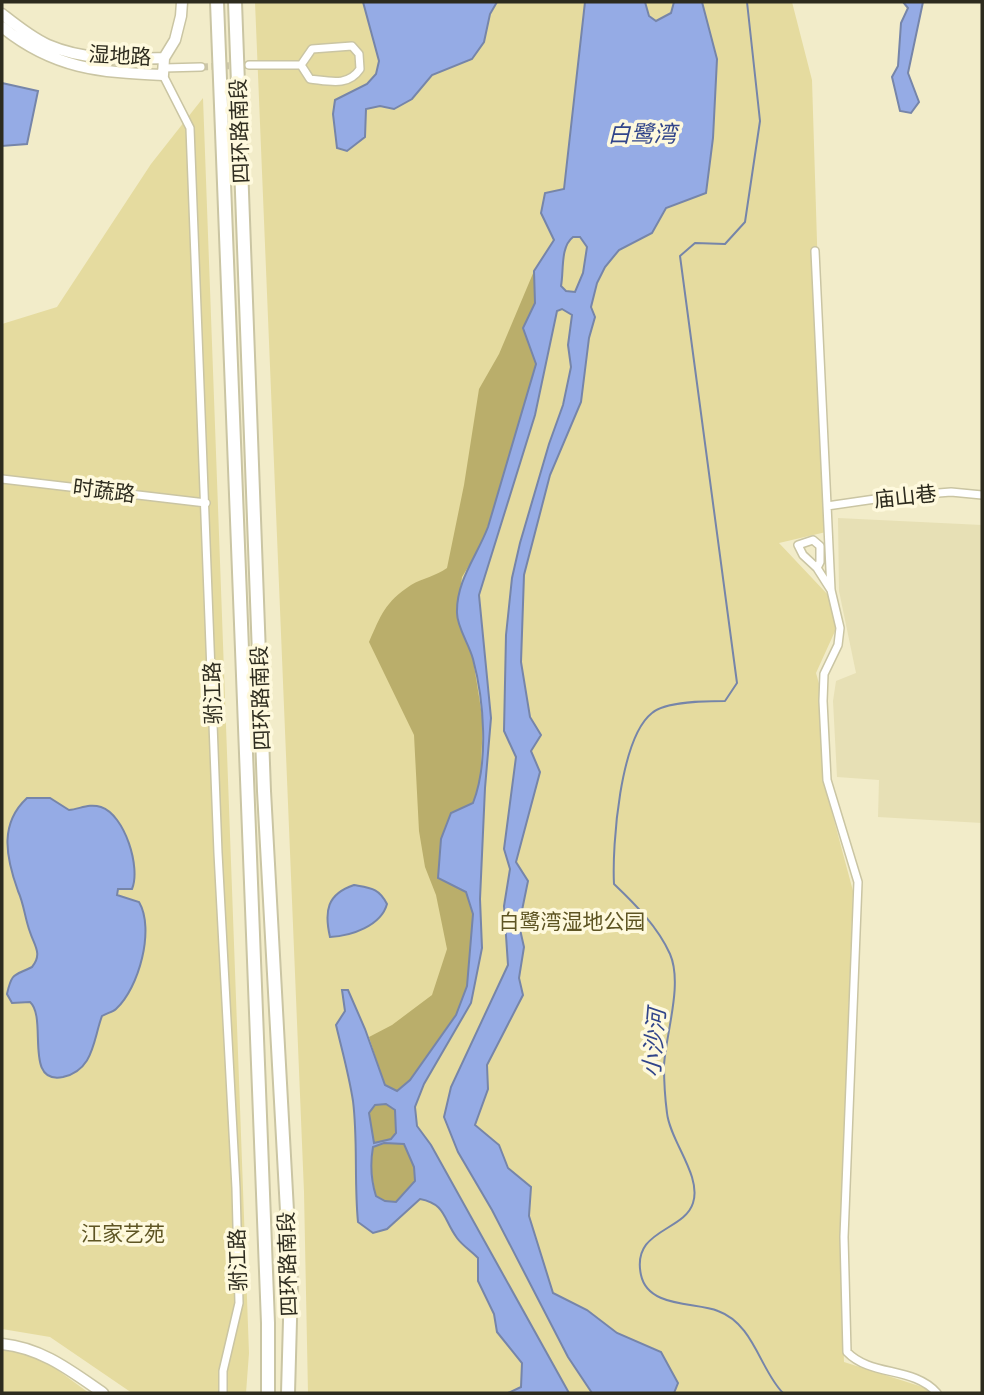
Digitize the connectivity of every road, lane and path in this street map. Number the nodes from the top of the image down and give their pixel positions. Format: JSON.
{"nodes":[{"id":1,"x":182,"y":2,"type":"edge"},
{"id":2,"x":217,"y":2,"type":"edge"},
{"id":3,"x":235,"y":2,"type":"edge"},
{"id":4,"x":2,"y":14,"type":"edge"},
{"id":5,"x":2,"y":27,"type":"edge"},
{"id":6,"x":249,"y":65,"type":"tunnel mouth"},
{"id":7,"x":301,"y":65,"type":"junction"},
{"id":8,"x":164,"y":67,"type":"junction"},
{"id":9,"x":201,"y":67,"type":"tunnel mouth"},
{"id":10,"x":815,"y":251,"type":"dead end"},
{"id":11,"x":2,"y":478,"type":"edge"},
{"id":12,"x":982,"y":495,"type":"edge"},
{"id":13,"x":206,"y":503,"type":"junction"},
{"id":14,"x":827,"y":506,"type":"junction"},
{"id":15,"x":817,"y":568,"type":"dead end"},
{"id":16,"x":831,"y":590,"type":"junction"},
{"id":17,"x":291,"y":1284,"type":"junction"},
{"id":18,"x":2,"y":1344,"type":"edge"},
{"id":19,"x":103,"y":1393,"type":"edge"},
{"id":20,"x":223,"y":1393,"type":"edge"},
{"id":21,"x":266,"y":1393,"type":"edge"},
{"id":22,"x":288,"y":1393,"type":"edge"},
{"id":23,"x":295,"y":1393,"type":"edge"},
{"id":24,"x":937,"y":1393,"type":"edge"}],
"edges":[{"from":1,"to":8,"type":"street"},
{"from":2,"to":21,"type":"highway","name":"四环路南段"},
{"from":3,"to":17,"type":"highway","name":"四环路南段"},
{"from":4,"to":8,"type":"street","name":"湿地路"},
{"from":5,"to":8,"type":"street","name":"湿地路"},
{"from":6,"to":7,"type":"street"},
{"from":7,"to":7,"type":"street"},
{"from":8,"to":9,"type":"street"},
{"from":8,"to":13,"type":"street","name":"驸江路"},
{"from":10,"to":14,"type":"street"},
{"from":11,"to":13,"type":"street","name":"时蔬路"},
{"from":12,"to":14,"type":"street","name":"庙山巷"},
{"from":13,"to":20,"type":"street","name":"驸江路"},
{"from":14,"to":16,"type":"street"},
{"from":15,"to":16,"type":"street"},
{"from":16,"to":24,"type":"street"},
{"from":17,"to":22,"type":"highway","name":"四环路南段"},
{"from":17,"to":23,"type":"highway"},
{"from":18,"to":19,"type":"street"}]}
